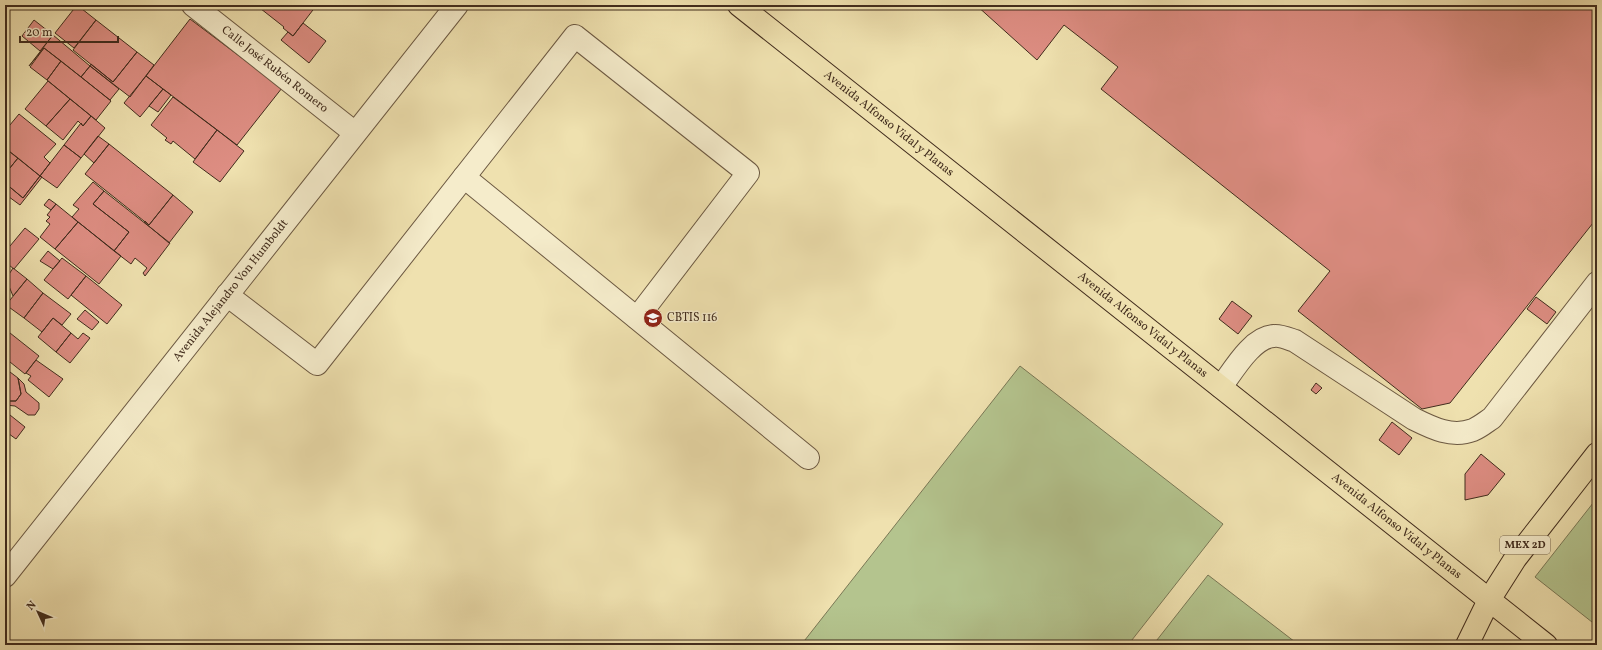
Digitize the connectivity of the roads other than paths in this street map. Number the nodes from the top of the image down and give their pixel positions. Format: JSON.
{"nodes":[{"id":1,"x":193,"y":5,"type":"edge"},
{"id":2,"x":457,"y":5,"type":"edge"},
{"id":3,"x":739,"y":5,"type":"edge"},
{"id":4,"x":355,"y":133,"type":"junction"},
{"id":5,"x":464,"y":177,"type":"junction"},
{"id":6,"x":1597,"y":283,"type":"edge"},
{"id":7,"x":227,"y":295,"type":"junction"},
{"id":8,"x":637,"y":318,"type":"junction"},
{"id":9,"x":1221,"y":387,"type":"junction"},
{"id":10,"x":1597,"y":454,"type":"edge"},
{"id":11,"x":808,"y":458,"type":"dead end"},
{"id":12,"x":5,"y":576,"type":"edge"},
{"id":13,"x":1489,"y":600,"type":"junction"},
{"id":14,"x":1467,"y":645,"type":"edge"},
{"id":15,"x":1546,"y":645,"type":"edge"}],
"edges":[{"from":1,"to":4,"type":"street","name":"Calle José Rubén Romero"},
{"from":2,"to":4,"type":"street","name":"Avenida Alejandro Von Humboldt"},
{"from":3,"to":9,"type":"main road","name":"Avenida Alfonso Vidal y Planas"},
{"from":4,"to":7,"type":"street","name":"Avenida Alejandro Von Humboldt"},
{"from":5,"to":7,"type":"street"},
{"from":5,"to":8,"type":"street"},
{"from":5,"to":8,"type":"street"},
{"from":6,"to":9,"type":"street"},
{"from":7,"to":12,"type":"street","name":"Avenida Alejandro Von Humboldt"},
{"from":8,"to":11,"type":"street"},
{"from":9,"to":13,"type":"main road","name":"Avenida Alfonso Vidal y Planas"},
{"from":10,"to":13,"type":"main road","number":"MEX 2D"},
{"from":13,"to":14,"type":"main road","number":"MEX 2D"},
{"from":13,"to":15,"type":"main road","name":"Avenida Alfonso Vidal y Planas"}]}
